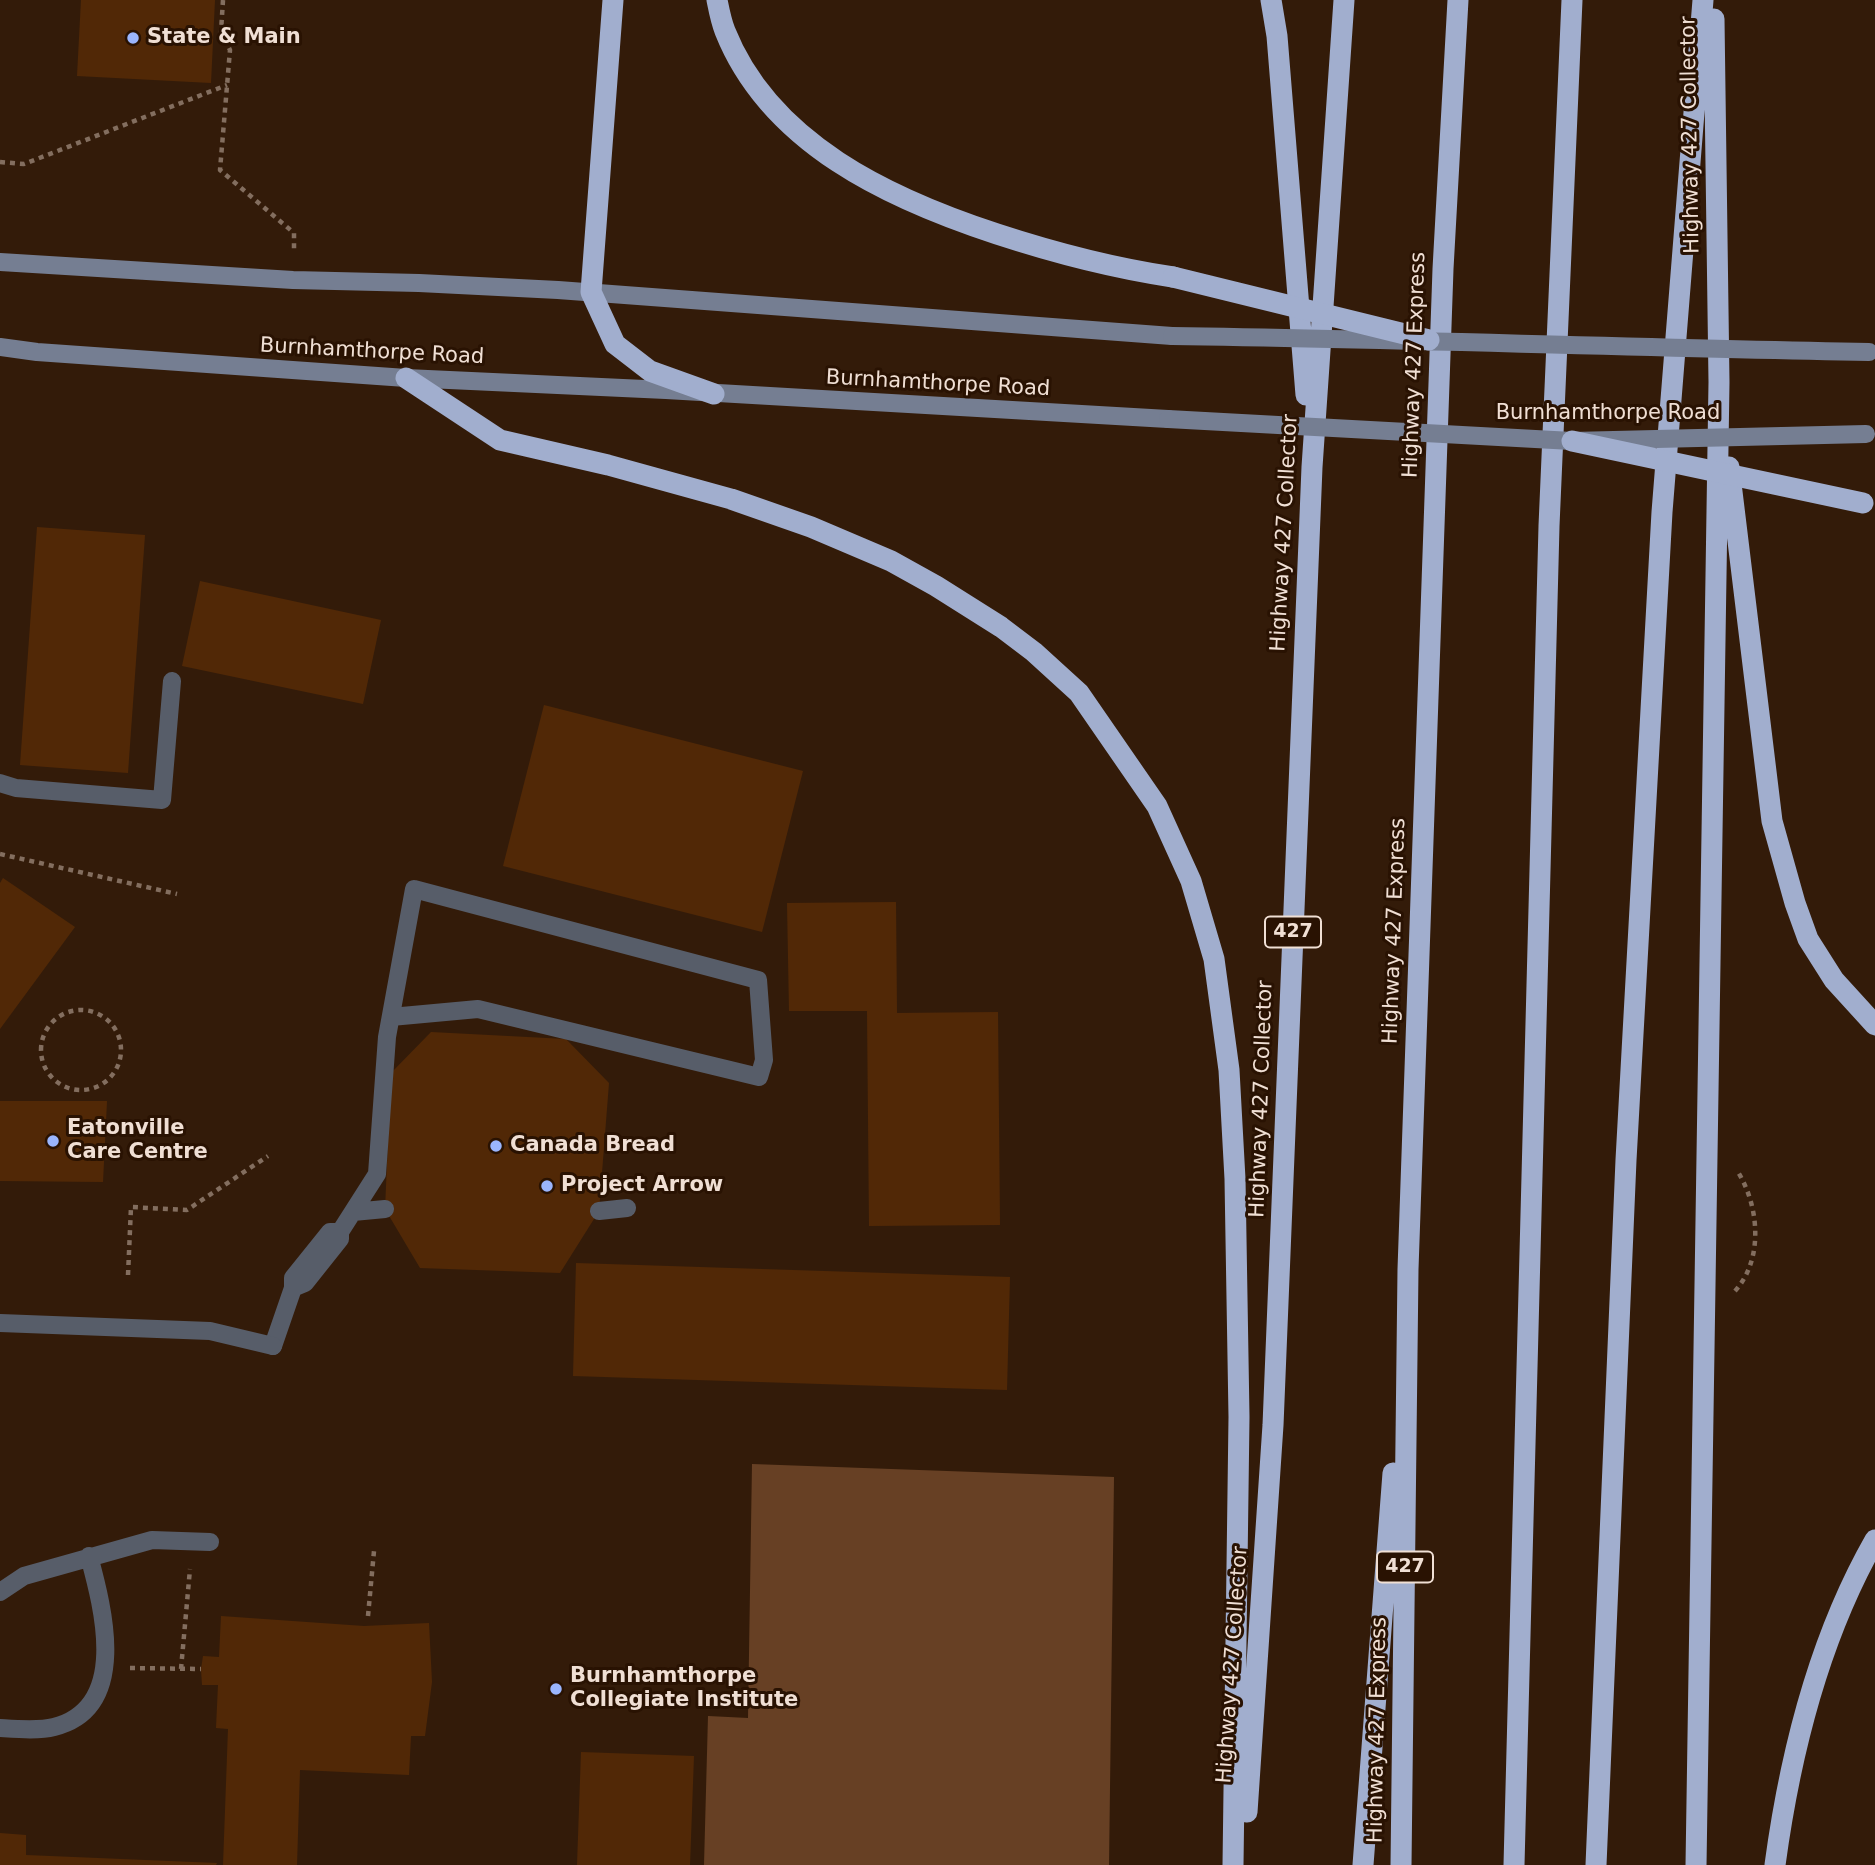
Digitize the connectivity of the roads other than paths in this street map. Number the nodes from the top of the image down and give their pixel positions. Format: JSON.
{"nodes":[{"id":1,"x":612,"y":0,"type":"edge"},
{"id":2,"x":717,"y":0,"type":"edge"},
{"id":3,"x":1271,"y":0,"type":"edge"},
{"id":4,"x":1344,"y":0,"type":"edge"},
{"id":5,"x":1458,"y":0,"type":"edge"},
{"id":6,"x":1572,"y":0,"type":"edge"},
{"id":7,"x":1703,"y":0,"type":"edge"},
{"id":8,"x":1714,"y":0,"type":"edge"},
{"id":9,"x":0,"y":262,"type":"edge"},
{"id":10,"x":591,"y":292,"type":"junction"},
{"id":11,"x":1429,"y":340,"type":"junction"},
{"id":12,"x":0,"y":347,"type":"edge"},
{"id":13,"x":1872,"y":352,"type":"edge"},
{"id":14,"x":406,"y":379,"type":"junction"},
{"id":15,"x":1719,"y":382,"type":"junction"},
{"id":16,"x":714,"y":394,"type":"junction"},
{"id":17,"x":1871,"y":434,"type":"edge"},
{"id":18,"x":1572,"y":441,"type":"junction"},
{"id":19,"x":1312,"y":467,"type":"junction"},
{"id":20,"x":1869,"y":504,"type":"edge"},
{"id":21,"x":172,"y":681,"type":"dead end"},
{"id":22,"x":0,"y":783,"type":"edge"},
{"id":23,"x":391,"y":1017,"type":"junction"},
{"id":24,"x":1875,"y":1025,"type":"edge"},
{"id":25,"x":626,"y":1208,"type":"dead end"},
{"id":26,"x":385,"y":1209,"type":"dead end"},
{"id":27,"x":353,"y":1212,"type":"junction"},
{"id":28,"x":599,"y":1212,"type":"dead end"},
{"id":29,"x":1408,"y":1269,"type":"junction"},
{"id":30,"x":0,"y":1323,"type":"edge"},
{"id":31,"x":1875,"y":1540,"type":"edge"},
{"id":32,"x":201,"y":1541,"type":"road end"},
{"id":33,"x":89,"y":1556,"type":"junction"},
{"id":34,"x":1,"y":1591,"type":"edge"},
{"id":35,"x":3,"y":1728,"type":"edge"},
{"id":36,"x":1233,"y":1865,"type":"edge"},
{"id":37,"x":1243,"y":1865,"type":"edge"},
{"id":38,"x":1363,"y":1865,"type":"edge"},
{"id":39,"x":1401,"y":1865,"type":"edge"},
{"id":40,"x":1514,"y":1865,"type":"edge"},
{"id":41,"x":1596,"y":1865,"type":"edge"},
{"id":42,"x":1696,"y":1865,"type":"edge"},
{"id":43,"x":1775,"y":1865,"type":"edge"}],
"edges":[{"from":1,"to":10,"type":"highway"},
{"from":2,"to":11,"type":"highway","bridge":true},
{"from":3,"to":19,"type":"highway"},
{"from":4,"to":19,"type":"highway","name":"Highway 427 Collector","number":"427"},
{"from":5,"to":29,"type":"highway","name":"Highway 427 Express","number":"427"},
{"from":6,"to":40,"type":"highway"},
{"from":7,"to":41,"type":"highway"},
{"from":8,"to":15,"type":"highway","name":"Highway 427 Collector"},
{"from":9,"to":10,"type":"main road"},
{"from":10,"to":11,"type":"main road","bridge":true},
{"from":10,"to":16,"type":"highway"},
{"from":11,"to":13,"type":"main road","bridge":true},
{"from":12,"to":14,"type":"main road","name":"Burnhamthorpe Road"},
{"from":14,"to":16,"type":"main road","name":"Burnhamthorpe Road"},
{"from":14,"to":36,"type":"highway"},
{"from":15,"to":24,"type":"highway"},
{"from":15,"to":42,"type":"highway","name":"Highway 427 Collector"},
{"from":16,"to":18,"type":"main road","name":"Burnhamthorpe Road","bridge":true},
{"from":17,"to":18,"type":"main road","name":"Burnhamthorpe Road","bridge":true},
{"from":18,"to":20,"type":"highway","bridge":true},
{"from":19,"to":37,"type":"highway","name":"Highway 427 Collector","number":"427"},
{"from":21,"to":22,"type":"street"},
{"from":23,"to":23,"type":"street"},
{"from":23,"to":27,"type":"street"},
{"from":25,"to":28,"type":"street"},
{"from":26,"to":27,"type":"street"},
{"from":27,"to":30,"type":"street"},
{"from":29,"to":38,"type":"highway"},
{"from":29,"to":39,"type":"highway","name":"Highway 427 Express","number":"427"},
{"from":31,"to":43,"type":"highway"},
{"from":32,"to":33,"type":"street"},
{"from":33,"to":34,"type":"street"},
{"from":33,"to":35,"type":"street"}]}
